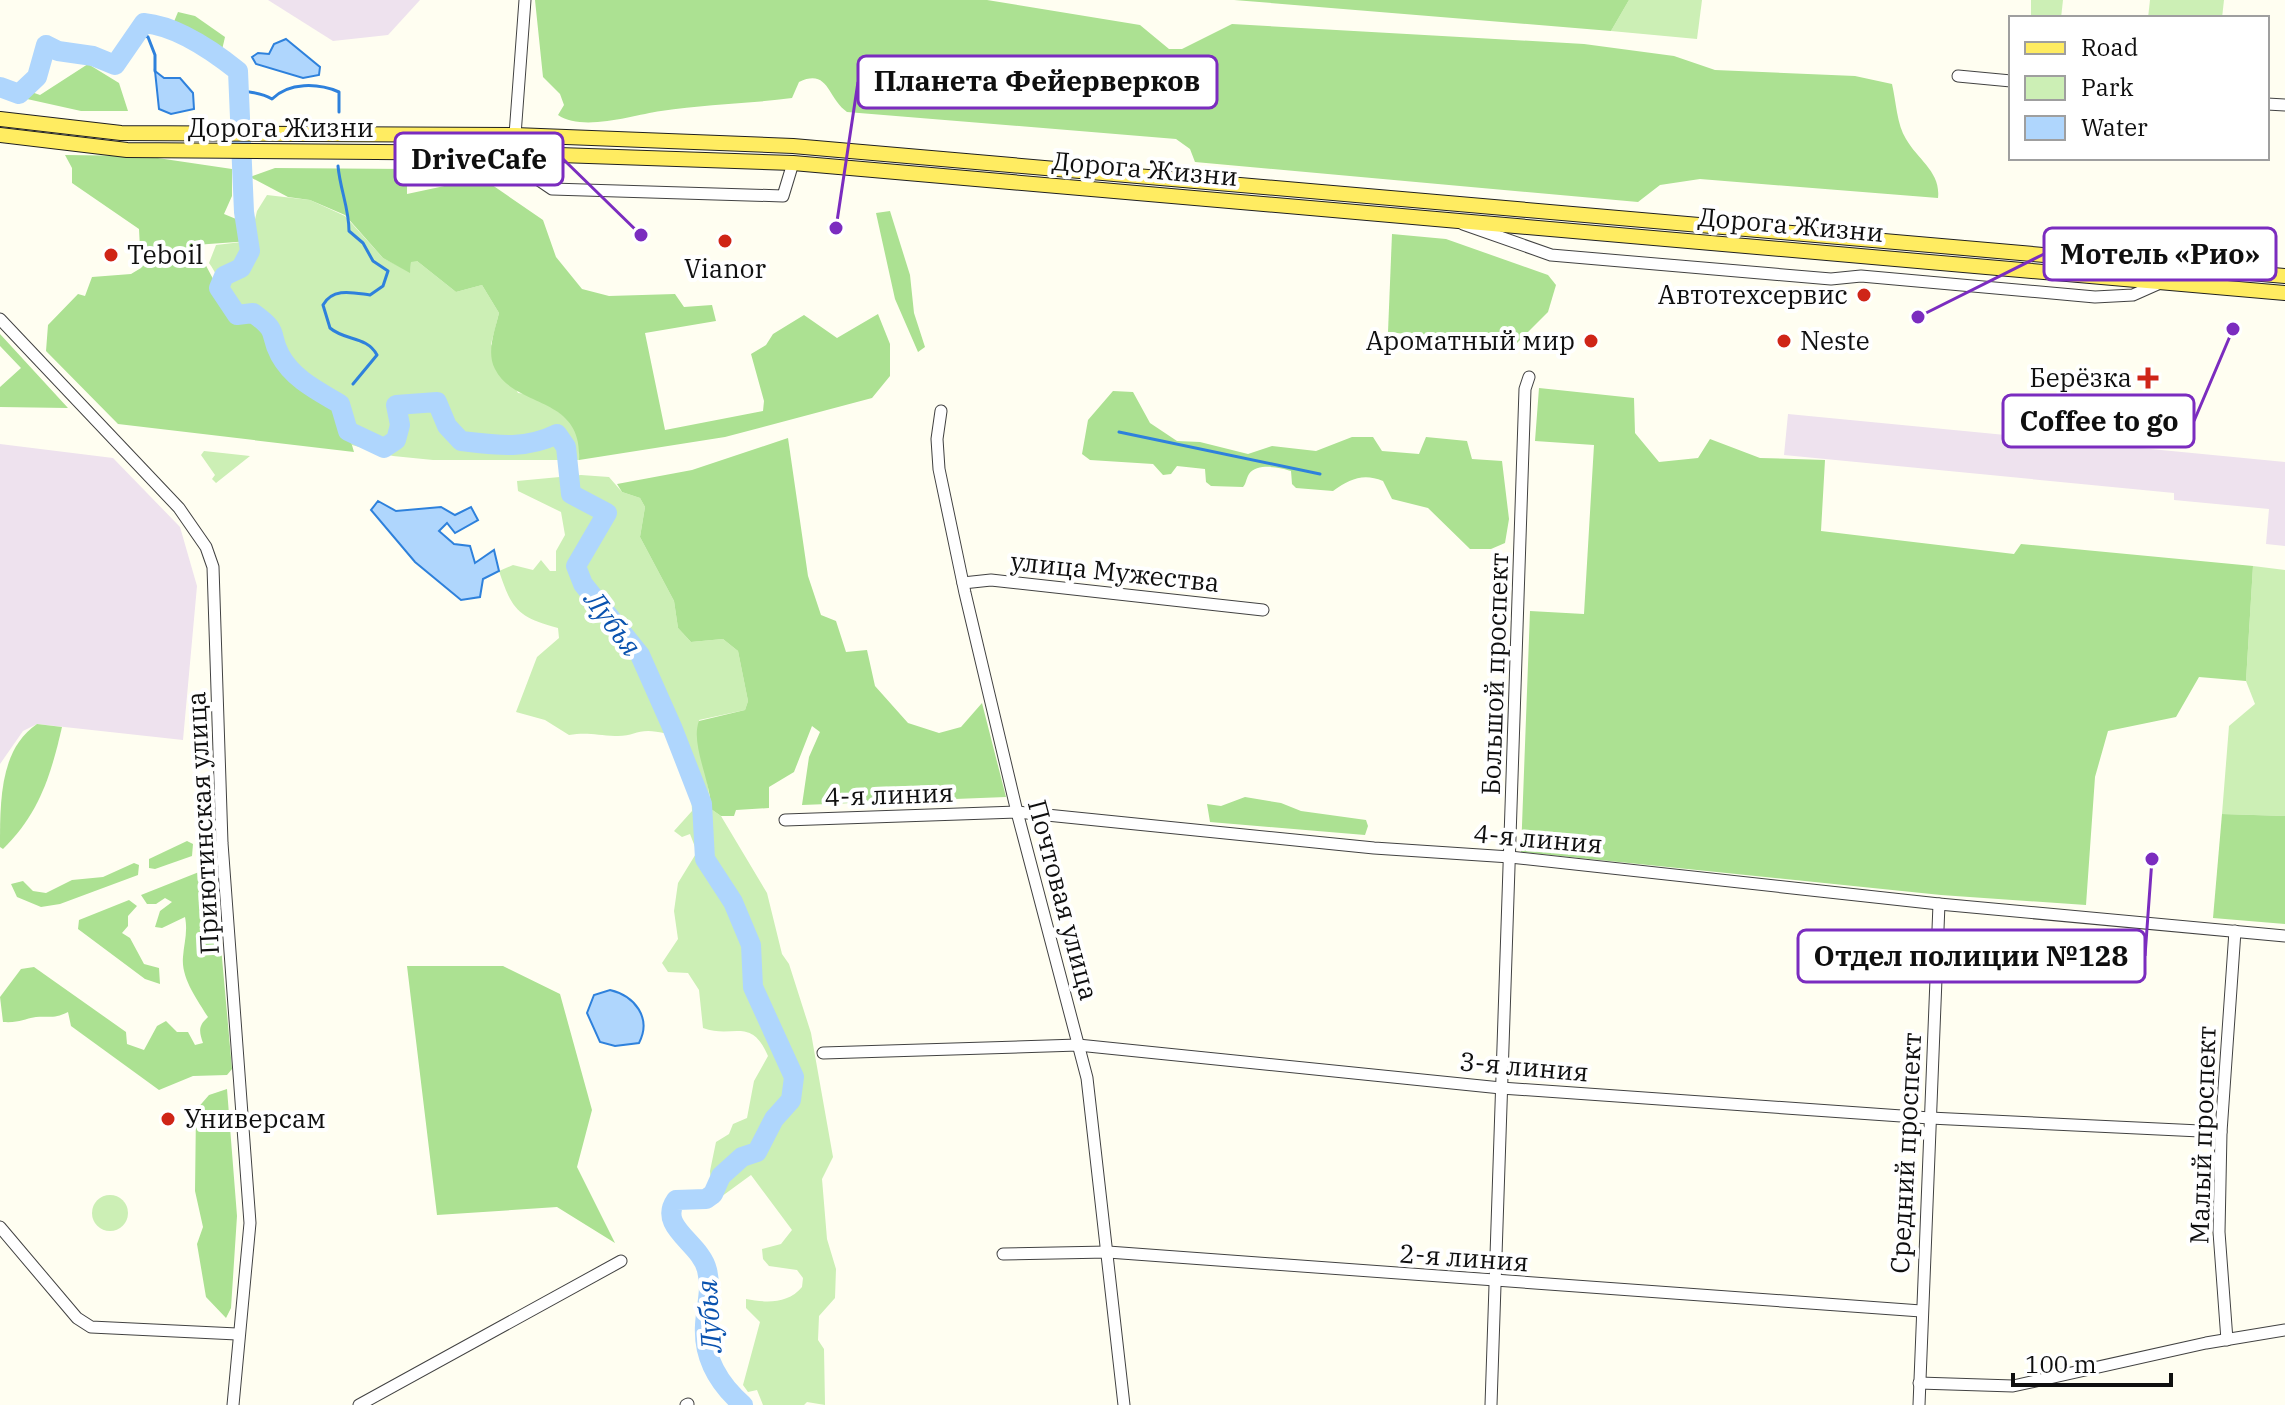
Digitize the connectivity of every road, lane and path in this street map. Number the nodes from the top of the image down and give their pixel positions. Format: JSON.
{"nodes":[{"id":1,"x":525,"y":0,"type":"edge"},
{"id":2,"x":1958,"y":76,"type":"dead end"},
{"id":3,"x":2009,"y":81,"type":"edge"},
{"id":4,"x":0,"y":119,"type":"edge"},
{"id":5,"x":0,"y":135,"type":"edge"},
{"id":6,"x":515,"y":135,"type":"junction"},
{"id":7,"x":498,"y":153,"type":"junction"},
{"id":8,"x":793,"y":163,"type":"junction"},
{"id":9,"x":1452,"y":220,"type":"junction"},
{"id":10,"x":2285,"y":276,"type":"edge"},
{"id":11,"x":2161,"y":282,"type":"junction"},
{"id":12,"x":2285,"y":293,"type":"edge"},
{"id":13,"x":0,"y":319,"type":"edge"},
{"id":14,"x":1529,"y":377,"type":"dead end"},
{"id":15,"x":941,"y":411,"type":"dead end"},
{"id":16,"x":963,"y":583,"type":"junction"},
{"id":17,"x":1263,"y":610,"type":"dead end"},
{"id":18,"x":1017,"y":812,"type":"junction"},
{"id":19,"x":785,"y":820,"type":"dead end"},
{"id":20,"x":1510,"y":857,"type":"junction"},
{"id":21,"x":1939,"y":904,"type":"junction"},
{"id":22,"x":2235,"y":931,"type":"junction"},
{"id":23,"x":2285,"y":936,"type":"edge"},
{"id":24,"x":1078,"y":1045,"type":"junction"},
{"id":25,"x":823,"y":1053,"type":"dead end"},
{"id":26,"x":1501,"y":1088,"type":"junction"},
{"id":27,"x":1930,"y":1118,"type":"junction"},
{"id":28,"x":2221,"y":1132,"type":"junction"},
{"id":29,"x":0,"y":1227,"type":"edge"},
{"id":30,"x":1108,"y":1252,"type":"junction"},
{"id":31,"x":1003,"y":1254,"type":"dead end"},
{"id":32,"x":621,"y":1261,"type":"dead end"},
{"id":33,"x":1496,"y":1282,"type":"junction"},
{"id":34,"x":1921,"y":1311,"type":"junction"},
{"id":35,"x":2285,"y":1330,"type":"edge"},
{"id":36,"x":237,"y":1334,"type":"junction"},
{"id":37,"x":2227,"y":1340,"type":"junction"},
{"id":38,"x":1919,"y":1383,"type":"junction"},
{"id":39,"x":233,"y":1405,"type":"edge"},
{"id":40,"x":359,"y":1405,"type":"edge"},
{"id":41,"x":1124,"y":1405,"type":"edge"},
{"id":42,"x":1491,"y":1405,"type":"edge"},
{"id":43,"x":1919,"y":1405,"type":"edge"}],
"edges":[{"from":1,"to":6,"type":"street"},
{"from":2,"to":3,"type":"street"},
{"from":4,"to":6,"type":"main road","name":"Дорога Жизни"},
{"from":5,"to":7,"type":"main road","name":"Дорога Жизни"},
{"from":6,"to":10,"type":"main road","name":"Дорога Жизни"},
{"from":7,"to":8,"type":"main road","name":"Дорога Жизни"},
{"from":7,"to":8,"type":"street"},
{"from":8,"to":9,"type":"main road","name":"Дорога Жизни"},
{"from":9,"to":11,"type":"main road","name":"Дорога Жизни"},
{"from":9,"to":11,"type":"street"},
{"from":11,"to":12,"type":"main road","name":"Дорога Жизни"},
{"from":13,"to":36,"type":"street","name":"Приютинская улица"},
{"from":14,"to":20,"type":"street","name":"Большой проспект"},
{"from":15,"to":16,"type":"street","name":"Почтовая улица"},
{"from":16,"to":17,"type":"street","name":"улица Мужества"},
{"from":16,"to":18,"type":"street","name":"Почтовая улица"},
{"from":18,"to":19,"type":"street","name":"4-я линия"},
{"from":18,"to":20,"type":"street","name":"4-я линия"},
{"from":18,"to":24,"type":"street","name":"Почтовая улица"},
{"from":20,"to":21,"type":"street","name":"4-я линия"},
{"from":20,"to":26,"type":"street","name":"Большой проспект"},
{"from":21,"to":22,"type":"street","name":"4-я линия"},
{"from":21,"to":27,"type":"street","name":"Средний проспект"},
{"from":22,"to":23,"type":"street","name":"4-я линия"},
{"from":22,"to":28,"type":"street","name":"Малый проспект"},
{"from":24,"to":25,"type":"street","name":"3-я линия"},
{"from":24,"to":26,"type":"street","name":"3-я линия"},
{"from":24,"to":30,"type":"street","name":"Почтовая улица"},
{"from":26,"to":27,"type":"street","name":"3-я линия"},
{"from":26,"to":33,"type":"street","name":"Большой проспект"},
{"from":27,"to":28,"type":"street","name":"3-я линия"},
{"from":27,"to":34,"type":"street","name":"Средний проспект"},
{"from":28,"to":37,"type":"street","name":"Малый проспект"},
{"from":29,"to":36,"type":"street"},
{"from":30,"to":31,"type":"street","name":"2-я линия"},
{"from":30,"to":33,"type":"street","name":"2-я линия"},
{"from":30,"to":41,"type":"street","name":"Почтовая улица"},
{"from":32,"to":40,"type":"street"},
{"from":33,"to":34,"type":"street","name":"2-я линия"},
{"from":33,"to":42,"type":"street","name":"Большой проспект"},
{"from":34,"to":38,"type":"street","name":"Средний проспект"},
{"from":35,"to":37,"type":"street"},
{"from":36,"to":39,"type":"street","name":"Приютинская улица"},
{"from":37,"to":38,"type":"street"},
{"from":38,"to":43,"type":"street","name":"Средний проспект"}]}
